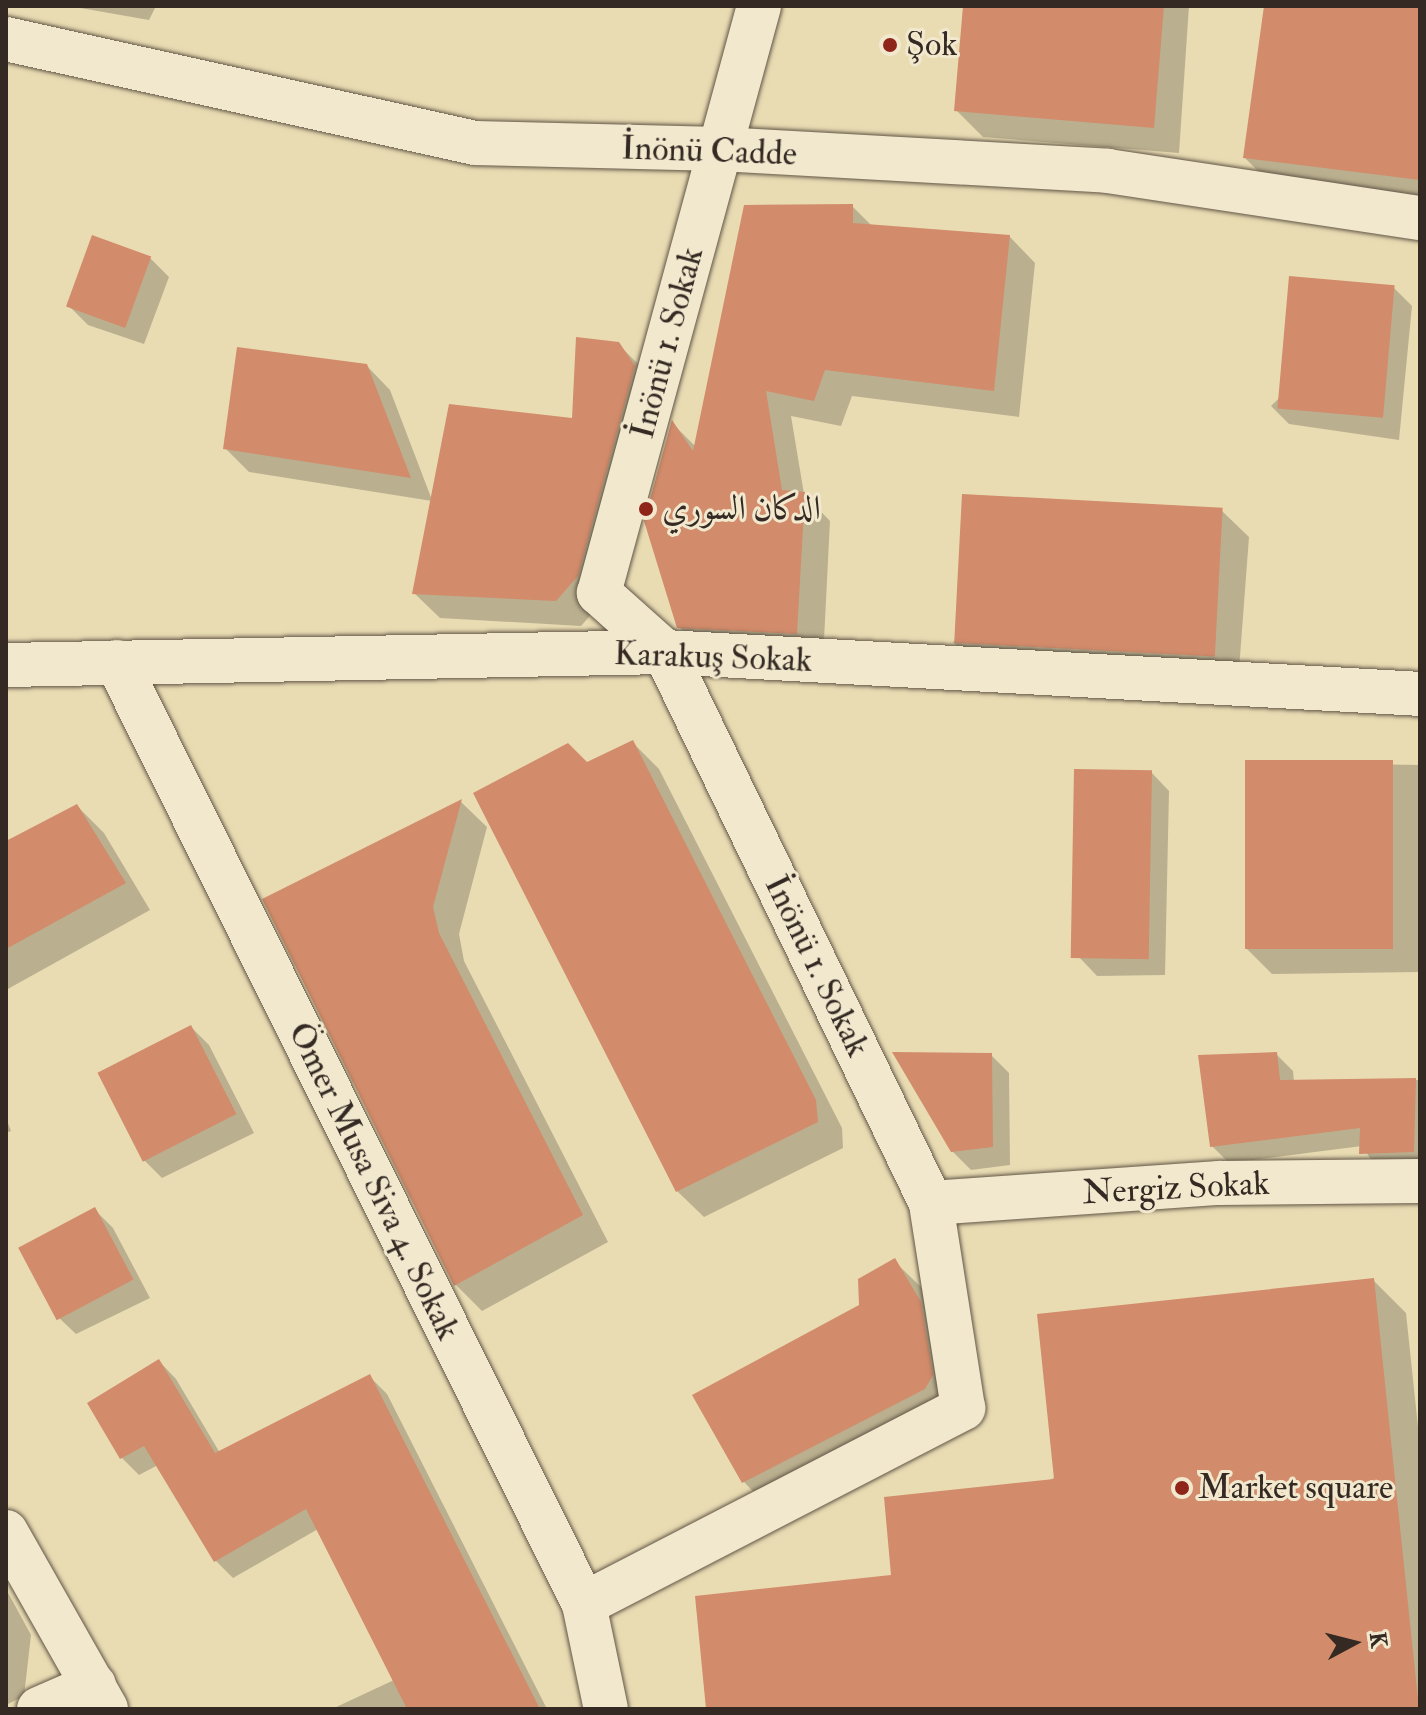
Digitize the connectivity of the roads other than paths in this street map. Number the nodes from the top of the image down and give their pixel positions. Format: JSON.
{"nodes":[{"id":1,"x":759,"y":6,"type":"edge"},
{"id":2,"x":6,"y":39,"type":"edge"},
{"id":3,"x":720,"y":149,"type":"junction"},
{"id":4,"x":1420,"y":218,"type":"edge"},
{"id":5,"x":665,"y":652,"type":"junction"},
{"id":6,"x":117,"y":662,"type":"junction"},
{"id":7,"x":6,"y":665,"type":"edge"},
{"id":8,"x":1420,"y":694,"type":"edge"},
{"id":9,"x":1420,"y":1181,"type":"edge"},
{"id":10,"x":931,"y":1203,"type":"junction"},
{"id":11,"x":6,"y":1532,"type":"edge"},
{"id":12,"x":584,"y":1604,"type":"junction"},
{"id":13,"x":100,"y":1697,"type":"edge"},
{"id":14,"x":39,"y":1709,"type":"edge"},
{"id":15,"x":606,"y":1709,"type":"edge"}],
"edges":[{"from":1,"to":3,"type":"street"},
{"from":2,"to":3,"type":"street","name":"İnönü Cadde"},
{"from":3,"to":4,"type":"street","name":"İnönü Cadde"},
{"from":3,"to":5,"type":"street","name":"İnönü 1. Sokak"},
{"from":5,"to":6,"type":"street","name":"Karakuş Sokak"},
{"from":5,"to":8,"type":"street","name":"Karakuş Sokak"},
{"from":5,"to":10,"type":"street","name":"İnönü 1. Sokak"},
{"from":6,"to":7,"type":"street","name":"Karakuş Sokak"},
{"from":6,"to":12,"type":"street","name":"Ömer Musa Siva 4. Sokak"},
{"from":9,"to":10,"type":"street","name":"Nergiz Sokak"},
{"from":10,"to":12,"type":"street","name":"İnönü 1. Sokak"},
{"from":11,"to":13,"type":"street"},
{"from":12,"to":15,"type":"street","name":"Ömer Musa Siva 4. Sokak"},
{"from":13,"to":14,"type":"street"}]}
